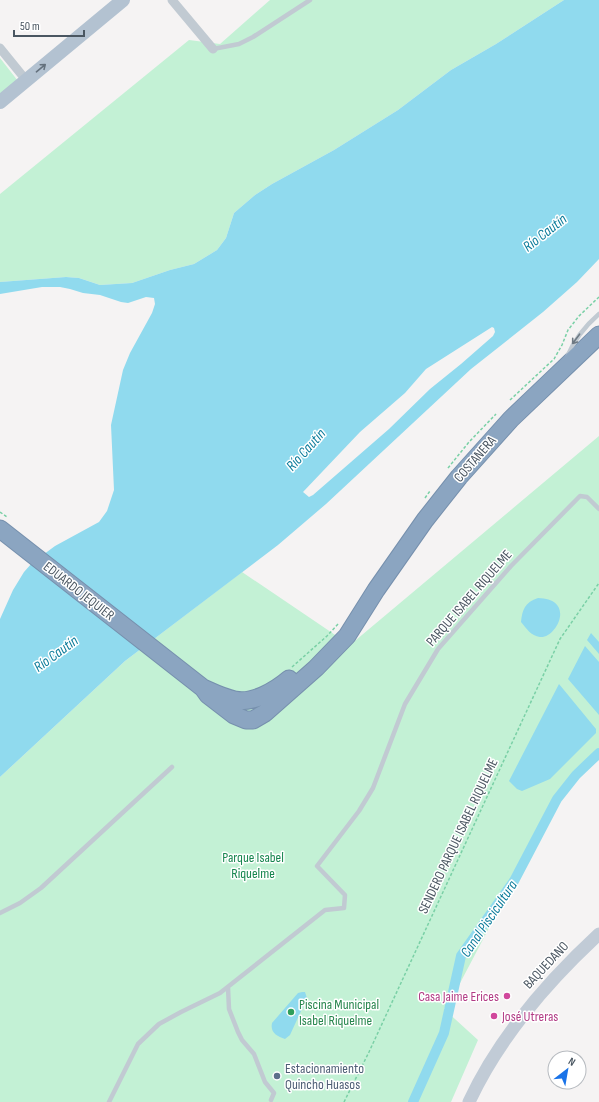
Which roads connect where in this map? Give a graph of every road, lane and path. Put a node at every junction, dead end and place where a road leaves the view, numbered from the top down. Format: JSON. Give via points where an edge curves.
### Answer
{"nodes":[{"id":1,"x":123,"y":0,"type":"edge"},
{"id":2,"x":172,"y":0,"type":"edge"},
{"id":3,"x":310,"y":0,"type":"edge"},
{"id":4,"x":0,"y":48,"type":"edge"},
{"id":5,"x":213,"y":50,"type":"joint"},
{"id":6,"x":26,"y":80,"type":"junction"},
{"id":7,"x":0,"y":101,"type":"edge"},
{"id":8,"x":599,"y":314,"type":"edge"},
{"id":9,"x":599,"y":335,"type":"edge"},
{"id":10,"x":562,"y":370,"type":"junction"},
{"id":11,"x":599,"y":508,"type":"edge"},
{"id":12,"x":0,"y":528,"type":"edge"},
{"id":13,"x":599,"y":583,"type":"edge"},
{"id":14,"x":158,"y":653,"type":"joint"},
{"id":15,"x":172,"y":766,"type":"dead end"},
{"id":16,"x":0,"y":913,"type":"edge"},
{"id":17,"x":599,"y":934,"type":"edge"},
{"id":18,"x":228,"y":987,"type":"junction"},
{"id":19,"x":271,"y":1100,"type":"dead end"},
{"id":20,"x":109,"y":1102,"type":"edge"},
{"id":21,"x":344,"y":1102,"type":"edge"},
{"id":22,"x":469,"y":1102,"type":"edge"}],
"edges":[{"from":6,"to":1,"type":"main road","one_way":true},
{"from":2,"to":5,"type":"street"},
{"from":3,"to":5,"type":"lane","via":[[253,37],[238,44]]},
{"from":4,"to":6,"type":"street"},
{"from":6,"to":7,"type":"main road"},
{"from":8,"to":10,"type":"lane","one_way":true,"via":[[571,345]]},
{"from":9,"to":10,"type":"highway","name":"COSTANERA"},
{"from":10,"to":14,"type":"highway","name":"COSTANERA","via":[[493,438],[459,477],[425,520],[347,636],[316,668],[265,713],[253,720],[234,715]]},
{"from":11,"to":18,"type":"lane","name":"PARQUE ISABEL RIQUELME","via":[[587,497],[580,496],[511,566],[438,649],[405,704],[373,788],[359,811],[317,866],[345,895],[344,908],[325,910]]},
{"from":12,"to":14,"type":"highway","name":"EDUARDO JEQUIER"},
{"from":13,"to":21,"type":"path","name":"SENDERO PARQUE ISABEL RIQUELME","via":[[560,639]]},
{"from":15,"to":16,"type":"lane","via":[[41,888]]},
{"from":17,"to":22,"type":"street","name":"BAQUEDANO","via":[[569,962],[527,1011],[494,1056]]},
{"from":18,"to":19,"type":"lane","via":[[229,1009],[242,1040],[254,1054],[265,1082],[274,1093]]},
{"from":18,"to":20,"type":"lane","name":"PARQUE ISABEL RIQUELME","via":[[159,1024],[138,1044]]}]}
